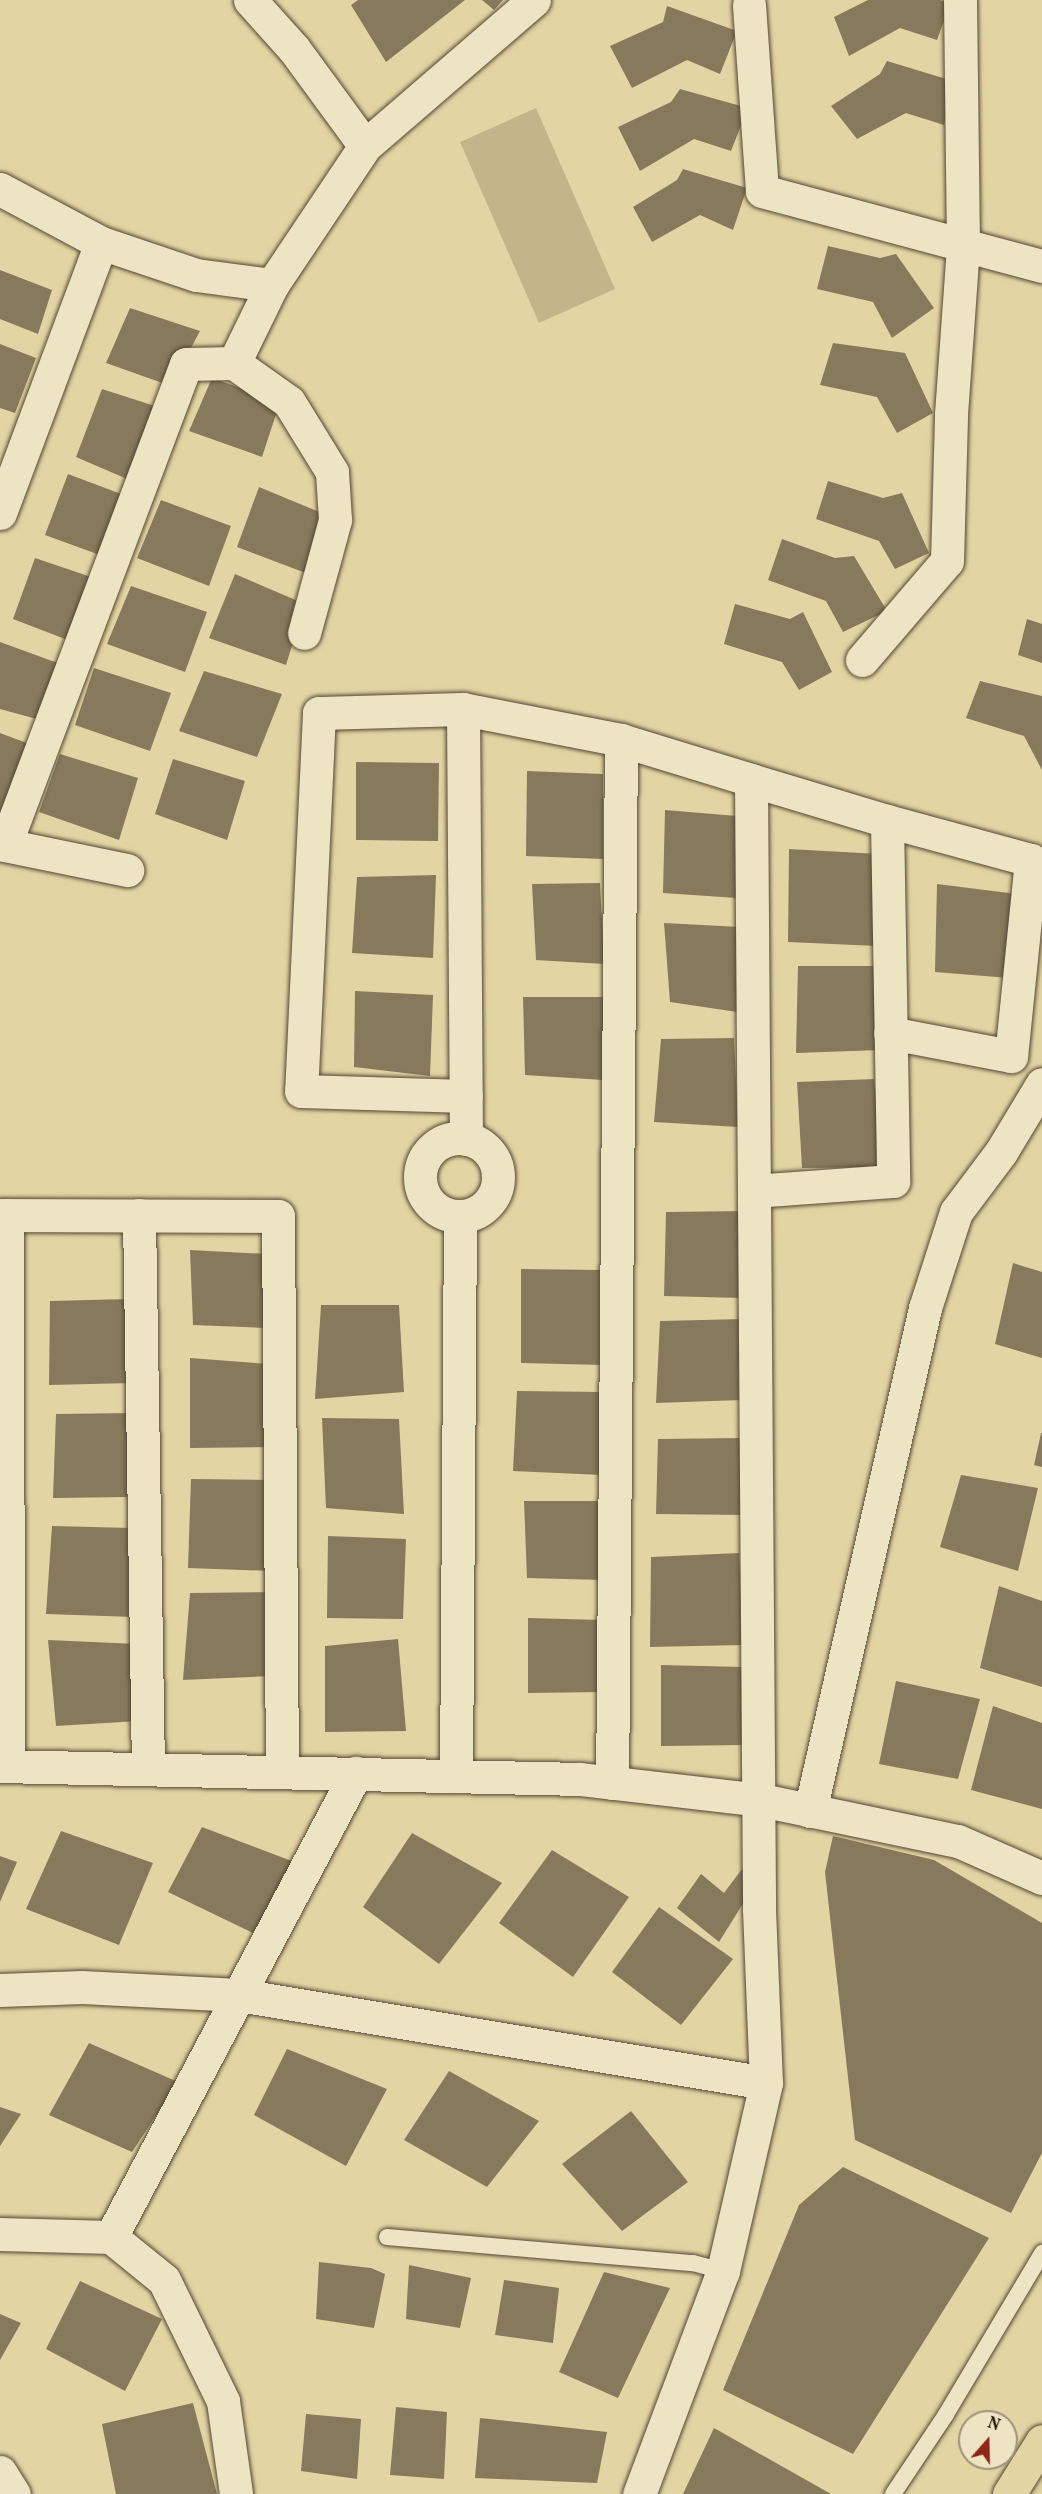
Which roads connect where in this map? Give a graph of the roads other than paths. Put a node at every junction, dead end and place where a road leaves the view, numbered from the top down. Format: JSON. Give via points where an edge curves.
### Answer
{"nodes":[{"id":1,"x":250,"y":0,"type":"edge"},
{"id":2,"x":534,"y":0,"type":"edge"},
{"id":3,"x":960,"y":0,"type":"edge"},
{"id":4,"x":750,"y":5,"type":"dead end"},
{"id":5,"x":365,"y":147,"type":"junction"},
{"id":6,"x":2,"y":197,"type":"edge"},
{"id":7,"x":100,"y":243,"type":"junction"},
{"id":8,"x":963,"y":245,"type":"junction"},
{"id":9,"x":1042,"y":266,"type":"edge"},
{"id":10,"x":272,"y":285,"type":"junction"},
{"id":11,"x":234,"y":363,"type":"junction"},
{"id":12,"x":0,"y":513,"type":"edge"},
{"id":13,"x":304,"y":633,"type":"dead end"},
{"id":14,"x":862,"y":660,"type":"dead end"},
{"id":15,"x":463,"y":709,"type":"junction"},
{"id":16,"x":621,"y":740,"type":"junction"},
{"id":17,"x":751,"y":780,"type":"junction"},
{"id":18,"x":887,"y":821,"type":"junction"},
{"id":19,"x":2,"y":845,"type":"edge"},
{"id":20,"x":1037,"y":862,"type":"edge"},
{"id":21,"x":127,"y":870,"type":"dead end"},
{"id":22,"x":890,"y":1033,"type":"junction"},
{"id":23,"x":1011,"y":1056,"type":"junction"},
{"id":24,"x":1042,"y":1065,"type":"edge"},
{"id":25,"x":1042,"y":1084,"type":"edge"},
{"id":26,"x":466,"y":1096,"type":"junction"},
{"id":27,"x":466,"y":1139,"type":"junction"},
{"id":28,"x":755,"y":1191,"type":"junction"},
{"id":29,"x":4,"y":1215,"type":"edge"},
{"id":30,"x":139,"y":1215,"type":"junction"},
{"id":31,"x":460,"y":1217,"type":"junction"},
{"id":32,"x":4,"y":1766,"type":"edge"},
{"id":33,"x":148,"y":1769,"type":"junction"},
{"id":34,"x":282,"y":1772,"type":"junction"},
{"id":35,"x":356,"y":1773,"type":"junction"},
{"id":36,"x":456,"y":1776,"type":"junction"},
{"id":37,"x":612,"y":1783,"type":"junction"},
{"id":38,"x":761,"y":1800,"type":"junction"},
{"id":39,"x":810,"y":1811,"type":"junction"},
{"id":40,"x":1042,"y":1878,"type":"edge"},
{"id":41,"x":0,"y":1990,"type":"edge"},
{"id":42,"x":239,"y":1995,"type":"junction"},
{"id":43,"x":766,"y":2083,"type":"junction"},
{"id":44,"x":0,"y":2234,"type":"edge"},
{"id":45,"x":111,"y":2237,"type":"junction"},
{"id":46,"x":387,"y":2237,"type":"dead end"},
{"id":47,"x":1042,"y":2253,"type":"edge"},
{"id":48,"x":723,"y":2271,"type":"junction"},
{"id":49,"x":1042,"y":2441,"type":"edge"},
{"id":50,"x":0,"y":2472,"type":"edge"},
{"id":51,"x":14,"y":2494,"type":"edge"},
{"id":52,"x":236,"y":2494,"type":"edge"},
{"id":53,"x":639,"y":2494,"type":"edge"},
{"id":54,"x":893,"y":2494,"type":"edge"},
{"id":55,"x":1009,"y":2494,"type":"edge"}],
"edges":[{"from":1,"to":5,"type":"street","via":[[294,49]]},
{"from":2,"to":5,"type":"street"},
{"from":3,"to":8,"type":"street"},
{"from":4,"to":8,"type":"street","via":[[762,191]]},
{"from":5,"to":10,"type":"street"},
{"from":6,"to":7,"type":"street"},
{"from":7,"to":10,"type":"street","via":[[196,275]]},
{"from":7,"to":12,"type":"street"},
{"from":8,"to":9,"type":"street"},
{"from":8,"to":14,"type":"street","via":[[951,414],[947,561]]},
{"from":10,"to":11,"type":"street"},
{"from":11,"to":13,"type":"street","via":[[289,402],[332,472],[335,520]]},
{"from":11,"to":19,"type":"street","via":[[186,364]]},
{"from":15,"to":16,"type":"street"},
{"from":15,"to":26,"type":"street"},
{"from":15,"to":26,"type":"street","via":[[319,712],[300,1091]]},
{"from":16,"to":17,"type":"street"},
{"from":16,"to":37,"type":"street"},
{"from":17,"to":18,"type":"street"},
{"from":17,"to":28,"type":"street"},
{"from":18,"to":20,"type":"street"},
{"from":18,"to":22,"type":"street"},
{"from":19,"to":21,"type":"street"},
{"from":20,"to":23,"type":"street"},
{"from":22,"to":23,"type":"street"},
{"from":22,"to":28,"type":"street","via":[[893,1181]]},
{"from":23,"to":24,"type":"street"},
{"from":25,"to":39,"type":"street","via":[[1001,1152],[956,1212],[925,1308]]},
{"from":26,"to":27,"type":"street"},
{"from":27,"to":31,"type":"street","via":[[488,1151],[498,1174],[497,1187],[484,1208]]},
{"from":27,"to":31,"type":"street","via":[[441,1142],[423,1161],[420,1174],[426,1199],[447,1215]]},
{"from":28,"to":38,"type":"street"},
{"from":29,"to":30,"type":"street"},
{"from":29,"to":32,"type":"street"},
{"from":30,"to":33,"type":"street"},
{"from":30,"to":34,"type":"street","via":[[278,1216]]},
{"from":31,"to":36,"type":"street"},
{"from":32,"to":33,"type":"street"},
{"from":33,"to":34,"type":"street"},
{"from":34,"to":35,"type":"street"},
{"from":35,"to":36,"type":"street"},
{"from":35,"to":42,"type":"street"},
{"from":36,"to":37,"type":"street"},
{"from":37,"to":38,"type":"street"},
{"from":38,"to":39,"type":"street"},
{"from":38,"to":43,"type":"street","via":[[759,1909]]},
{"from":39,"to":40,"type":"street","via":[[958,1841]]},
{"from":41,"to":42,"type":"street","via":[[82,1987]]},
{"from":42,"to":43,"type":"street"},
{"from":42,"to":45,"type":"street"},
{"from":43,"to":48,"type":"street"},
{"from":44,"to":45,"type":"street"},
{"from":45,"to":52,"type":"street","via":[[164,2280],[223,2401]]},
{"from":46,"to":48,"type":"lane","via":[[693,2263]]},
{"from":47,"to":54,"type":"lane","via":[[945,2416]]},
{"from":48,"to":53,"type":"street"},
{"from":49,"to":55,"type":"highway"},
{"from":50,"to":51,"type":"street"}]}
